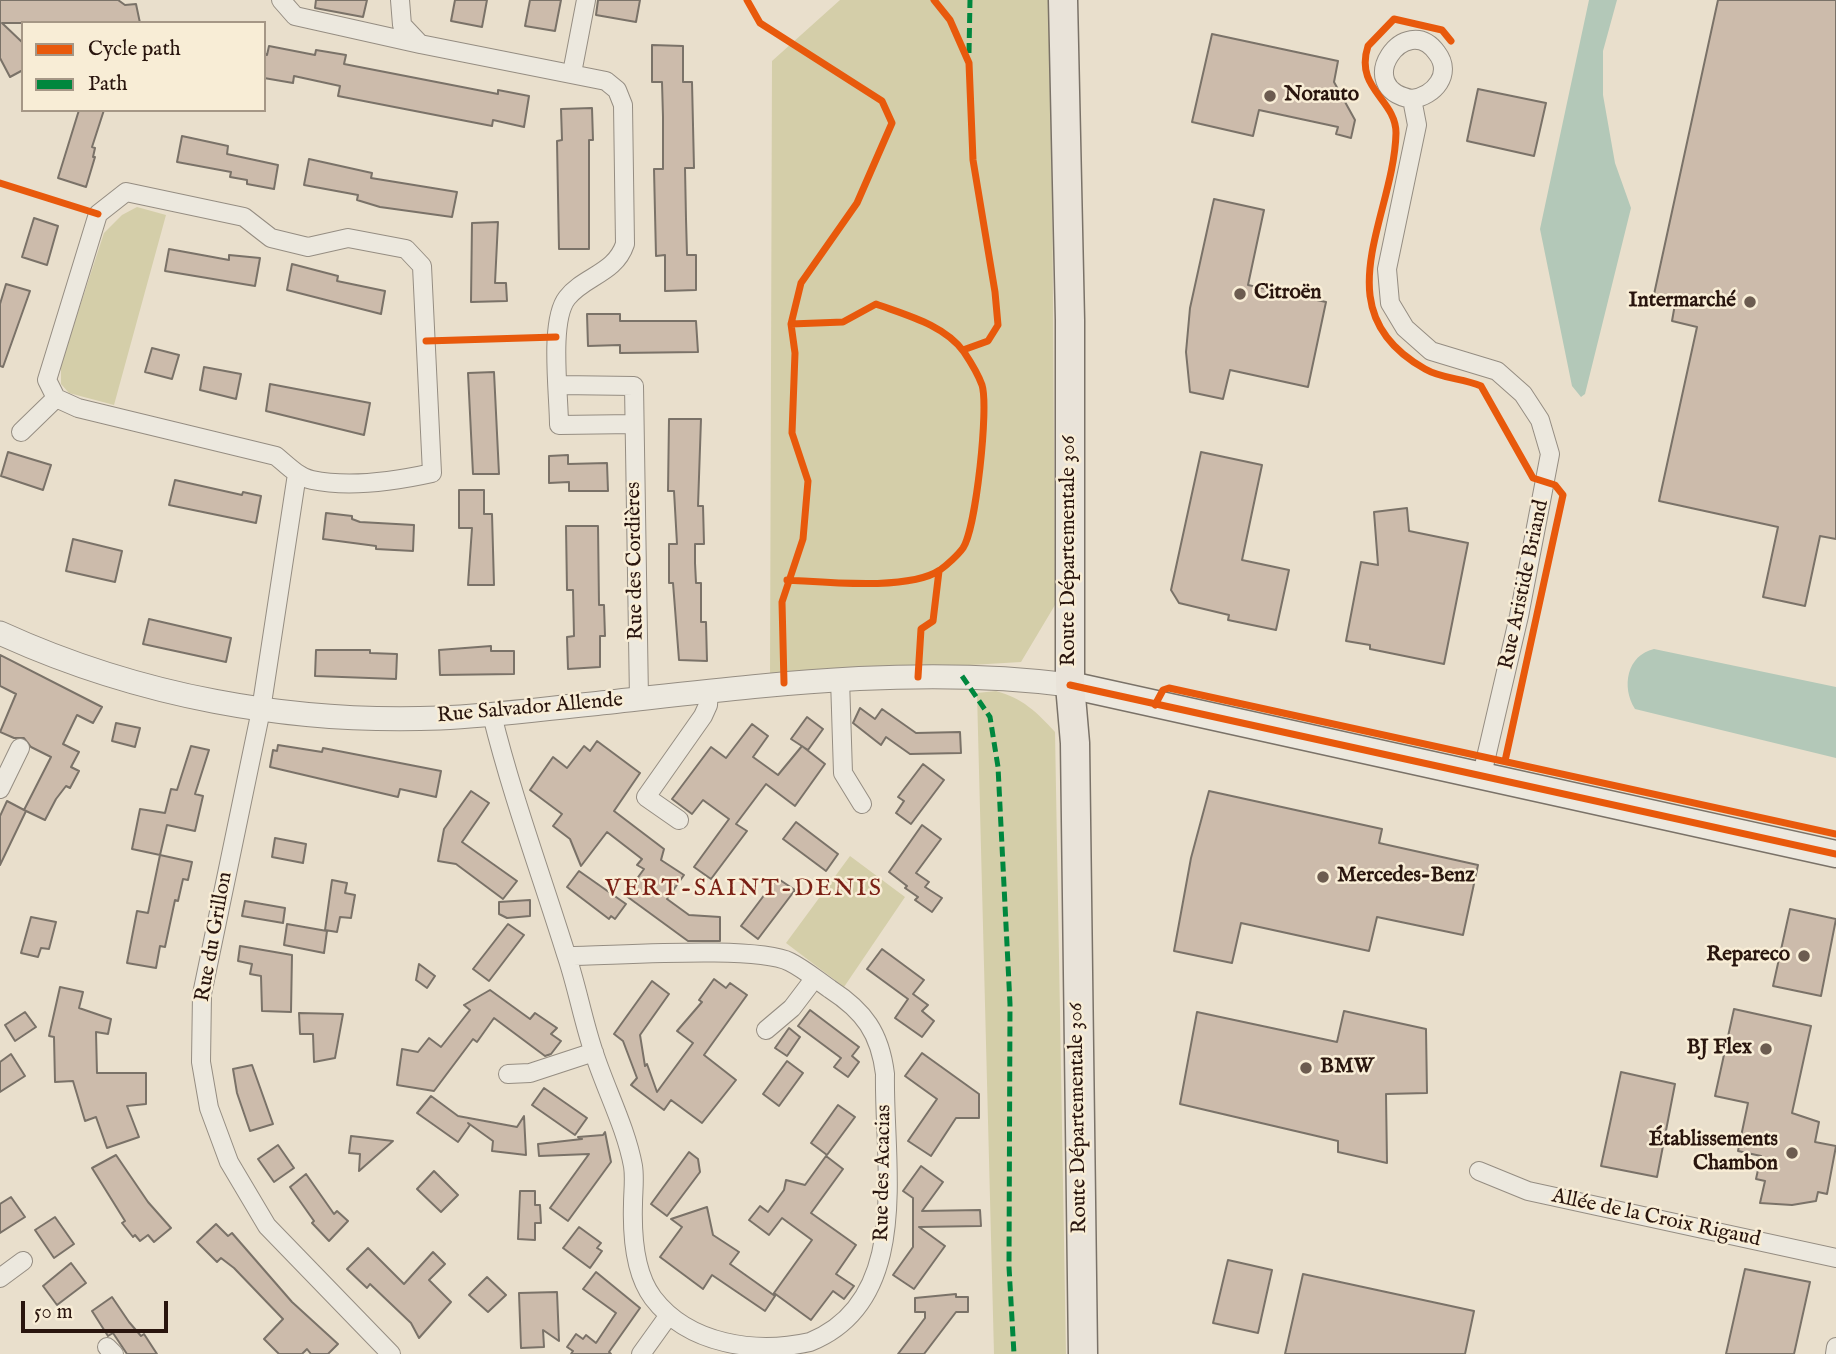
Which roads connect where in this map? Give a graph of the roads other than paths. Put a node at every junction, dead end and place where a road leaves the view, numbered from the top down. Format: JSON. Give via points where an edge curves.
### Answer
{"nodes":[{"id":1,"x":281,"y":0,"type":"edge"},
{"id":2,"x":400,"y":0,"type":"edge"},
{"id":3,"x":586,"y":0,"type":"edge"},
{"id":4,"x":1063,"y":0,"type":"edge"},
{"id":5,"x":420,"y":44,"type":"junction"},
{"id":6,"x":572,"y":73,"type":"junction"},
{"id":7,"x":1412,"y":99,"type":"dead end"},
{"id":8,"x":560,"y":385,"type":"junction"},
{"id":9,"x":55,"y":398,"type":"junction"},
{"id":10,"x":634,"y":424,"type":"junction"},
{"id":11,"x":21,"y":432,"type":"dead end"},
{"id":12,"x":297,"y":474,"type":"junction"},
{"id":13,"x":0,"y":634,"type":"edge"},
{"id":14,"x":840,"y":679,"type":"junction"},
{"id":15,"x":1070,"y":685,"type":"junction"},
{"id":16,"x":709,"y":691,"type":"junction"},
{"id":17,"x":639,"y":699,"type":"junction"},
{"id":18,"x":261,"y":710,"type":"junction"},
{"id":19,"x":492,"y":715,"type":"junction"},
{"id":20,"x":20,"y":748,"type":"dead end"},
{"id":21,"x":1485,"y":777,"type":"junction"},
{"id":22,"x":0,"y":789,"type":"edge"},
{"id":23,"x":862,"y":804,"type":"dead end"},
{"id":24,"x":679,"y":820,"type":"dead end"},
{"id":25,"x":1836,"y":854,"type":"edge"},
{"id":26,"x":567,"y":956,"type":"junction"},
{"id":27,"x":814,"y":979,"type":"junction"},
{"id":28,"x":766,"y":1030,"type":"dead end"},
{"id":29,"x":594,"y":1052,"type":"junction"},
{"id":30,"x":508,"y":1074,"type":"dead end"},
{"id":31,"x":1479,"y":1171,"type":"dead end"},
{"id":32,"x":1836,"y":1258,"type":"edge"},
{"id":33,"x":23,"y":1261,"type":"dead end"},
{"id":34,"x":0,"y":1278,"type":"edge"},
{"id":35,"x":669,"y":1315,"type":"junction"},
{"id":36,"x":1836,"y":1347,"type":"edge"},
{"id":37,"x":391,"y":1354,"type":"edge"},
{"id":38,"x":640,"y":1354,"type":"edge"},
{"id":39,"x":1083,"y":1354,"type":"edge"},
{"id":40,"x":1835,"y":1354,"type":"edge"}],
"edges":[{"from":1,"to":5,"type":"street","via":[[295,16]]},
{"from":2,"to":5,"type":"street","via":[[402,24]]},
{"from":3,"to":6,"type":"street"},
{"from":4,"to":15,"type":"main road","name":"Route Départementale 306","via":[[1070,320]]},
{"from":5,"to":6,"type":"street"},
{"from":6,"to":8,"type":"street","via":[[606,81],[617,90],[623,105],[625,244],[621,257],[568,296],[559,312]]},
{"from":7,"to":21,"type":"street","name":"Rue Aristide Briand","via":[[1417,125],[1387,269],[1390,303],[1405,328],[1431,351],[1497,372],[1523,394],[1540,420],[1550,454]]},
{"from":8,"to":10,"type":"street","name":"Rue des Cordières","via":[[634,386]]},
{"from":8,"to":10,"type":"street","via":[[559,425]]},
{"from":9,"to":11,"type":"street"},
{"from":9,"to":12,"type":"street","via":[[78,408],[276,456]]},
{"from":9,"to":12,"type":"street","via":[[47,380],[98,214],[126,192],[244,217],[271,238],[308,247],[348,238],[406,249],[422,267],[432,473],[392,482],[312,480]]},
{"from":10,"to":17,"type":"street","name":"Rue des Cordières"},
{"from":12,"to":18,"type":"street","name":"Rue du Grillon"},
{"from":13,"to":18,"type":"street","name":"Rue Salvador Allende","via":[[115,677]]},
{"from":14,"to":15,"type":"street","name":"Rue Salvador Allende","via":[[1006,676]]},
{"from":14,"to":16,"type":"street","name":"Rue Salvador Allende"},
{"from":14,"to":23,"type":"street","via":[[843,773]]},
{"from":15,"to":21,"type":"main road"},
{"from":15,"to":39,"type":"main road","name":"Route Départementale 306","via":[[1075,743]]},
{"from":16,"to":17,"type":"street","name":"Rue Salvador Allende"},
{"from":16,"to":24,"type":"street","via":[[703,716],[646,797]]},
{"from":17,"to":19,"type":"street","name":"Rue Salvador Allende"},
{"from":18,"to":19,"type":"street","name":"Rue Salvador Allende","via":[[397,719]]},
{"from":18,"to":37,"type":"street","name":"Rue du Grillon","via":[[202,994],[201,1062],[209,1108],[229,1162],[267,1226]]},
{"from":19,"to":26,"type":"street","name":"Rue des Acacias"},
{"from":20,"to":22,"type":"street"},
{"from":21,"to":25,"type":"main road"},
{"from":26,"to":27,"type":"street","name":"Rue des Acacias","via":[[753,954],[789,961]]},
{"from":26,"to":29,"type":"street","name":"Rue des Acacias"},
{"from":27,"to":28,"type":"street","via":[[792,1008]]},
{"from":27,"to":35,"type":"street","name":"Rue des Acacias","via":[[852,1003],[866,1018],[883,1052],[887,1227],[883,1254],[859,1305],[841,1323],[821,1337],[774,1351],[738,1350],[706,1340]]},
{"from":29,"to":30,"type":"street","via":[[530,1073]]},
{"from":29,"to":35,"type":"street","name":"Rue des Acacias","via":[[634,1168],[632,1223],[638,1264],[652,1297]]},
{"from":31,"to":32,"type":"street","name":"Allée de la Croix Rigaud","via":[[1528,1191]]},
{"from":33,"to":34,"type":"street"},
{"from":35,"to":38,"type":"street"},
{"from":36,"to":40,"type":"street"}]}
